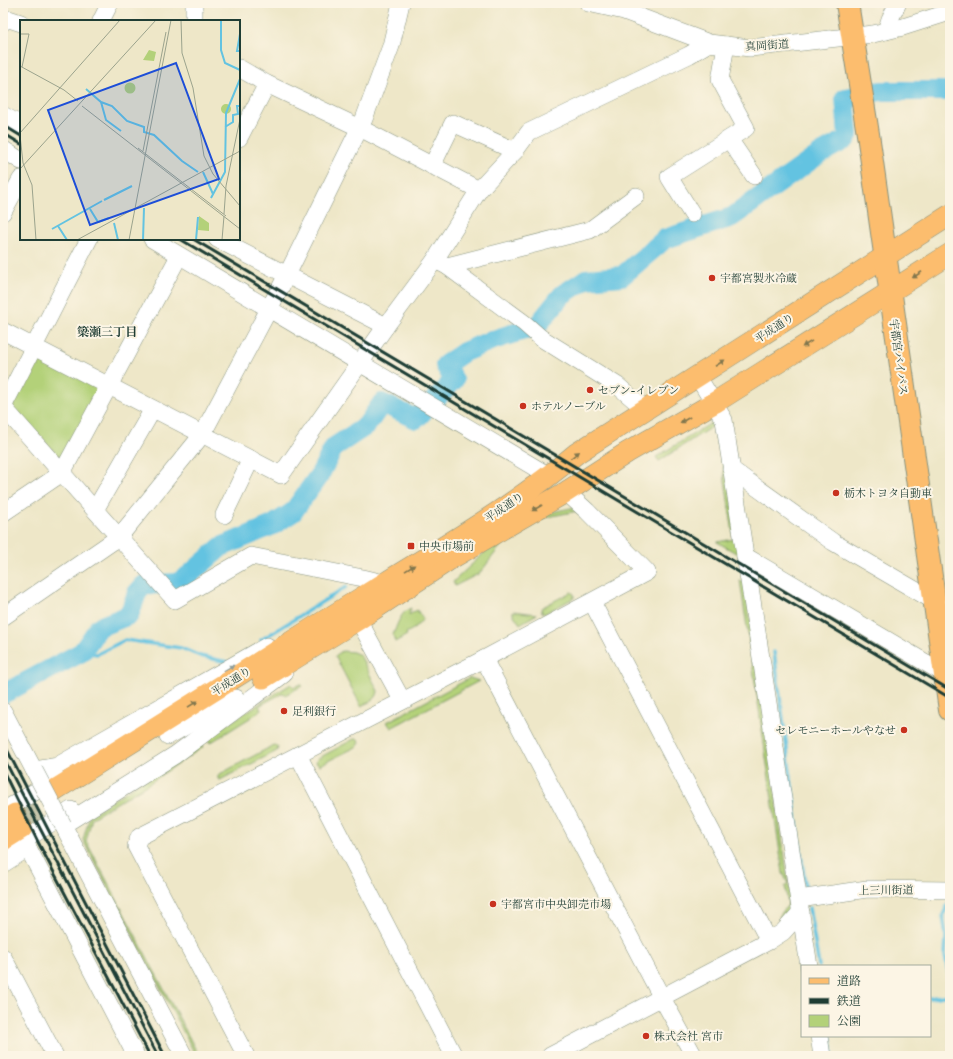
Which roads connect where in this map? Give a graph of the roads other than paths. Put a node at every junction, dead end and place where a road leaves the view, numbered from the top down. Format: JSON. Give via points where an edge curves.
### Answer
{"nodes":[{"id":1,"x":110,"y":3,"type":"edge"},
{"id":2,"x":194,"y":3,"type":"edge"},
{"id":3,"x":401,"y":3,"type":"edge"},
{"id":4,"x":588,"y":3,"type":"edge"},
{"id":5,"x":847,"y":3,"type":"edge"},
{"id":6,"x":898,"y":3,"type":"edge"},
{"id":7,"x":625,"y":7,"type":"edge"},
{"id":8,"x":950,"y":12,"type":"edge"},
{"id":9,"x":102,"y":20,"type":"edge"},
{"id":10,"x":194,"y":20,"type":"edge"},
{"id":11,"x":3,"y":22,"type":"edge"},
{"id":12,"x":20,"y":23,"type":"edge"},
{"id":13,"x":886,"y":31,"type":"junction"},
{"id":14,"x":852,"y":38,"type":"junction"},
{"id":15,"x":709,"y":43,"type":"junction"},
{"id":16,"x":726,"y":46,"type":"junction"},
{"id":17,"x":240,"y":69,"type":"edge"},
{"id":18,"x":267,"y":84,"type":"junction"},
{"id":19,"x":3,"y":115,"type":"edge"},
{"id":20,"x":20,"y":125,"type":"edge"},
{"id":21,"x":360,"y":128,"type":"junction"},
{"id":22,"x":240,"y":136,"type":"edge"},
{"id":23,"x":729,"y":139,"type":"junction"},
{"id":24,"x":3,"y":149,"type":"edge"},
{"id":25,"x":515,"y":151,"type":"junction"},
{"id":26,"x":20,"y":160,"type":"edge"},
{"id":27,"x":432,"y":166,"type":"junction"},
{"id":28,"x":754,"y":176,"type":"dead end"},
{"id":29,"x":20,"y":181,"type":"edge"},
{"id":30,"x":479,"y":190,"type":"junction"},
{"id":31,"x":636,"y":196,"type":"dead end"},
{"id":32,"x":3,"y":212,"type":"edge"},
{"id":33,"x":692,"y":214,"type":"dead end"},
{"id":34,"x":950,"y":215,"type":"edge"},
{"id":35,"x":88,"y":240,"type":"edge"},
{"id":36,"x":154,"y":240,"type":"edge"},
{"id":37,"x":218,"y":240,"type":"edge"},
{"id":38,"x":950,"y":254,"type":"edge"},
{"id":39,"x":180,"y":256,"type":"junction"},
{"id":40,"x":885,"y":256,"type":"junction"},
{"id":41,"x":441,"y":263,"type":"junction"},
{"id":42,"x":287,"y":275,"type":"junction"},
{"id":43,"x":890,"y":292,"type":"junction"},
{"id":44,"x":269,"y":309,"type":"junction"},
{"id":45,"x":386,"y":326,"type":"junction"},
{"id":46,"x":3,"y":331,"type":"edge"},
{"id":47,"x":34,"y":347,"type":"junction"},
{"id":48,"x":360,"y":363,"type":"junction"},
{"id":49,"x":698,"y":377,"type":"junction"},
{"id":50,"x":109,"y":386,"type":"junction"},
{"id":51,"x":714,"y":403,"type":"junction"},
{"id":52,"x":3,"y":407,"type":"edge"},
{"id":53,"x":153,"y":409,"type":"junction"},
{"id":54,"x":646,"y":410,"type":"junction"},
{"id":55,"x":202,"y":435,"type":"junction"},
{"id":56,"x":251,"y":459,"type":"junction"},
{"id":57,"x":731,"y":469,"type":"junction"},
{"id":58,"x":62,"y":473,"type":"junction"},
{"id":59,"x":549,"y":476,"type":"junction"},
{"id":60,"x":566,"y":492,"type":"junction"},
{"id":61,"x":95,"y":510,"type":"junction"},
{"id":62,"x":3,"y":513,"type":"edge"},
{"id":63,"x":224,"y":515,"type":"dead end"},
{"id":64,"x":119,"y":537,"type":"junction"},
{"id":65,"x":745,"y":556,"type":"junction"},
{"id":66,"x":384,"y":583,"type":"junction"},
{"id":67,"x":592,"y":602,"type":"junction"},
{"id":68,"x":942,"y":604,"type":"edge"},
{"id":69,"x":355,"y":612,"type":"junction"},
{"id":70,"x":3,"y":617,"type":"edge"},
{"id":71,"x":484,"y":659,"type":"junction"},
{"id":72,"x":947,"y":676,"type":"edge"},
{"id":73,"x":402,"y":700,"type":"junction"},
{"id":74,"x":950,"y":710,"type":"edge"},
{"id":75,"x":3,"y":711,"type":"edge"},
{"id":76,"x":152,"y":712,"type":"junction"},
{"id":77,"x":172,"y":745,"type":"junction"},
{"id":78,"x":298,"y":756,"type":"junction"},
{"id":79,"x":34,"y":770,"type":"junction"},
{"id":80,"x":11,"y":819,"type":"edge"},
{"id":81,"x":63,"y":825,"type":"junction"},
{"id":82,"x":3,"y":840,"type":"edge"},
{"id":83,"x":3,"y":855,"type":"edge"},
{"id":84,"x":3,"y":864,"type":"edge"},
{"id":85,"x":950,"y":890,"type":"edge"},
{"id":86,"x":800,"y":906,"type":"junction"},
{"id":87,"x":769,"y":941,"type":"junction"},
{"id":88,"x":3,"y":957,"type":"edge"},
{"id":89,"x":809,"y":965,"type":"edge"},
{"id":90,"x":662,"y":998,"type":"junction"},
{"id":91,"x":819,"y":1037,"type":"edge"},
{"id":92,"x":131,"y":1054,"type":"edge"},
{"id":93,"x":55,"y":1056,"type":"edge"},
{"id":94,"x":184,"y":1056,"type":"edge"},
{"id":95,"x":246,"y":1056,"type":"edge"},
{"id":96,"x":454,"y":1056,"type":"edge"},
{"id":97,"x":550,"y":1056,"type":"edge"},
{"id":98,"x":694,"y":1056,"type":"edge"},
{"id":99,"x":822,"y":1056,"type":"edge"}],
"edges":[{"from":1,"to":9,"type":"street"},
{"from":2,"to":10,"type":"street"},
{"from":3,"to":21,"type":"street","via":[[391,46]]},
{"from":4,"to":7,"type":"street","name":"真岡街道"},
{"from":5,"to":14,"type":"highway","name":"宇都宮バイパス"},
{"from":6,"to":13,"type":"street"},
{"from":7,"to":15,"type":"street","name":"真岡街道"},
{"from":8,"to":13,"type":"street","name":"真岡街道"},
{"from":11,"to":12,"type":"street","via":[[9,19]]},
{"from":13,"to":14,"type":"street","name":"真岡街道"},
{"from":14,"to":16,"type":"street","name":"真岡街道","via":[[750,48]]},
{"from":14,"to":40,"type":"highway","name":"宇都宮バイパス"},
{"from":15,"to":16,"type":"street","name":"真岡街道"},
{"from":15,"to":25,"type":"street","via":[[529,132]]},
{"from":16,"to":23,"type":"street","via":[[720,80],[746,128]]},
{"from":17,"to":18,"type":"street"},
{"from":18,"to":21,"type":"street"},
{"from":18,"to":22,"type":"street"},
{"from":19,"to":20,"type":"street"},
{"from":21,"to":27,"type":"street"},
{"from":21,"to":42,"type":"street"},
{"from":23,"to":28,"type":"street"},
{"from":23,"to":33,"type":"street","via":[[669,177]]},
{"from":24,"to":26,"type":"street"},
{"from":25,"to":27,"type":"street","via":[[453,123]]},
{"from":25,"to":30,"type":"street"},
{"from":27,"to":30,"type":"street"},
{"from":29,"to":32,"type":"street"},
{"from":30,"to":41,"type":"street"},
{"from":31,"to":41,"type":"street","via":[[590,230]]},
{"from":34,"to":40,"type":"main road","name":"平成通り"},
{"from":35,"to":47,"type":"street"},
{"from":36,"to":39,"type":"street"},
{"from":37,"to":42,"type":"street"},
{"from":38,"to":43,"type":"main road","name":"平成通り","one_way":true},
{"from":39,"to":44,"type":"street"},
{"from":39,"to":50,"type":"street"},
{"from":40,"to":43,"type":"highway","name":"宇都宮バイパス"},
{"from":49,"to":40,"type":"main road","name":"平成通り","one_way":true},
{"from":41,"to":45,"type":"street"},
{"from":41,"to":54,"type":"street","via":[[524,322],[541,338],[618,386]]},
{"from":42,"to":44,"type":"street"},
{"from":42,"to":45,"type":"street"},
{"from":43,"to":51,"type":"main road","name":"平成通り","one_way":true},
{"from":43,"to":68,"type":"highway","name":"宇都宮バイパス"},
{"from":44,"to":48,"type":"street"},
{"from":44,"to":55,"type":"street"},
{"from":45,"to":48,"type":"street"},
{"from":46,"to":47,"type":"street"},
{"from":47,"to":50,"type":"street"},
{"from":47,"to":52,"type":"street"},
{"from":48,"to":56,"type":"street","via":[[282,475]]},
{"from":48,"to":59,"type":"street"},
{"from":49,"to":51,"type":"street"},
{"from":49,"to":54,"type":"main road","name":"平成通り"},
{"from":50,"to":53,"type":"street"},
{"from":50,"to":58,"type":"street"},
{"from":51,"to":57,"type":"street","via":[[724,420]]},
{"from":51,"to":60,"type":"main road","name":"平成通り","one_way":true,"via":[[628,452]]},
{"from":52,"to":58,"type":"street"},
{"from":53,"to":55,"type":"street"},
{"from":53,"to":61,"type":"street"},
{"from":59,"to":54,"type":"main road","name":"平成通り","one_way":true,"via":[[577,453]]},
{"from":55,"to":56,"type":"street"},
{"from":55,"to":64,"type":"street"},
{"from":56,"to":63,"type":"street"},
{"from":57,"to":65,"type":"street"},
{"from":57,"to":68,"type":"street","via":[[833,542]]},
{"from":58,"to":61,"type":"street"},
{"from":58,"to":62,"type":"street"},
{"from":66,"to":59,"type":"main road","name":"平成通り","one_way":true,"via":[[515,501]]},
{"from":60,"to":67,"type":"street","via":[[588,511],[646,572]]},
{"from":60,"to":69,"type":"main road","name":"平成通り","one_way":true},
{"from":61,"to":64,"type":"street"},
{"from":64,"to":66,"type":"street","via":[[175,600],[251,556]]},
{"from":64,"to":70,"type":"street"},
{"from":65,"to":72,"type":"street"},
{"from":65,"to":86,"type":"street"},
{"from":66,"to":69,"type":"main road","name":"平成通り"},
{"from":67,"to":71,"type":"street"},
{"from":67,"to":87,"type":"street"},
{"from":68,"to":72,"type":"highway","name":"宇都宮バイパス"},
{"from":69,"to":73,"type":"street"},
{"from":76,"to":69,"type":"street","one_way":true,"via":[[305,624]]},
{"from":69,"to":77,"type":"main road","name":"平成通り"},
{"from":77,"to":69,"type":"main road","name":"平成通り","one_way":true,"via":[[57,798]]},
{"from":71,"to":73,"type":"street"},
{"from":71,"to":90,"type":"street"},
{"from":72,"to":74,"type":"highway","name":"宇都宮バイパス"},
{"from":73,"to":78,"type":"street"},
{"from":75,"to":79,"type":"street"},
{"from":76,"to":79,"type":"street","via":[[57,766]]},
{"from":76,"to":80,"type":"street","via":[[144,724]]},
{"from":77,"to":77,"type":"street","via":[[298,664]]},
{"from":77,"to":81,"type":"street"},
{"from":77,"to":83,"type":"street","via":[[168,752]]},
{"from":78,"to":95,"type":"street","via":[[139,837],[136,846]]},
{"from":78,"to":96,"type":"street"},
{"from":79,"to":81,"type":"street","bridge":true},
{"from":80,"to":82,"type":"main road"},
{"from":81,"to":94,"type":"street"},
{"from":84,"to":92,"type":"street","via":[[28,848]]},
{"from":85,"to":86,"type":"street","name":"上三川街道","via":[[867,889]]},
{"from":86,"to":87,"type":"street","via":[[783,932]]},
{"from":86,"to":89,"type":"street"},
{"from":87,"to":90,"type":"street"},
{"from":88,"to":93,"type":"street"},
{"from":90,"to":97,"type":"street"},
{"from":90,"to":98,"type":"street"},
{"from":91,"to":99,"type":"street"}]}
